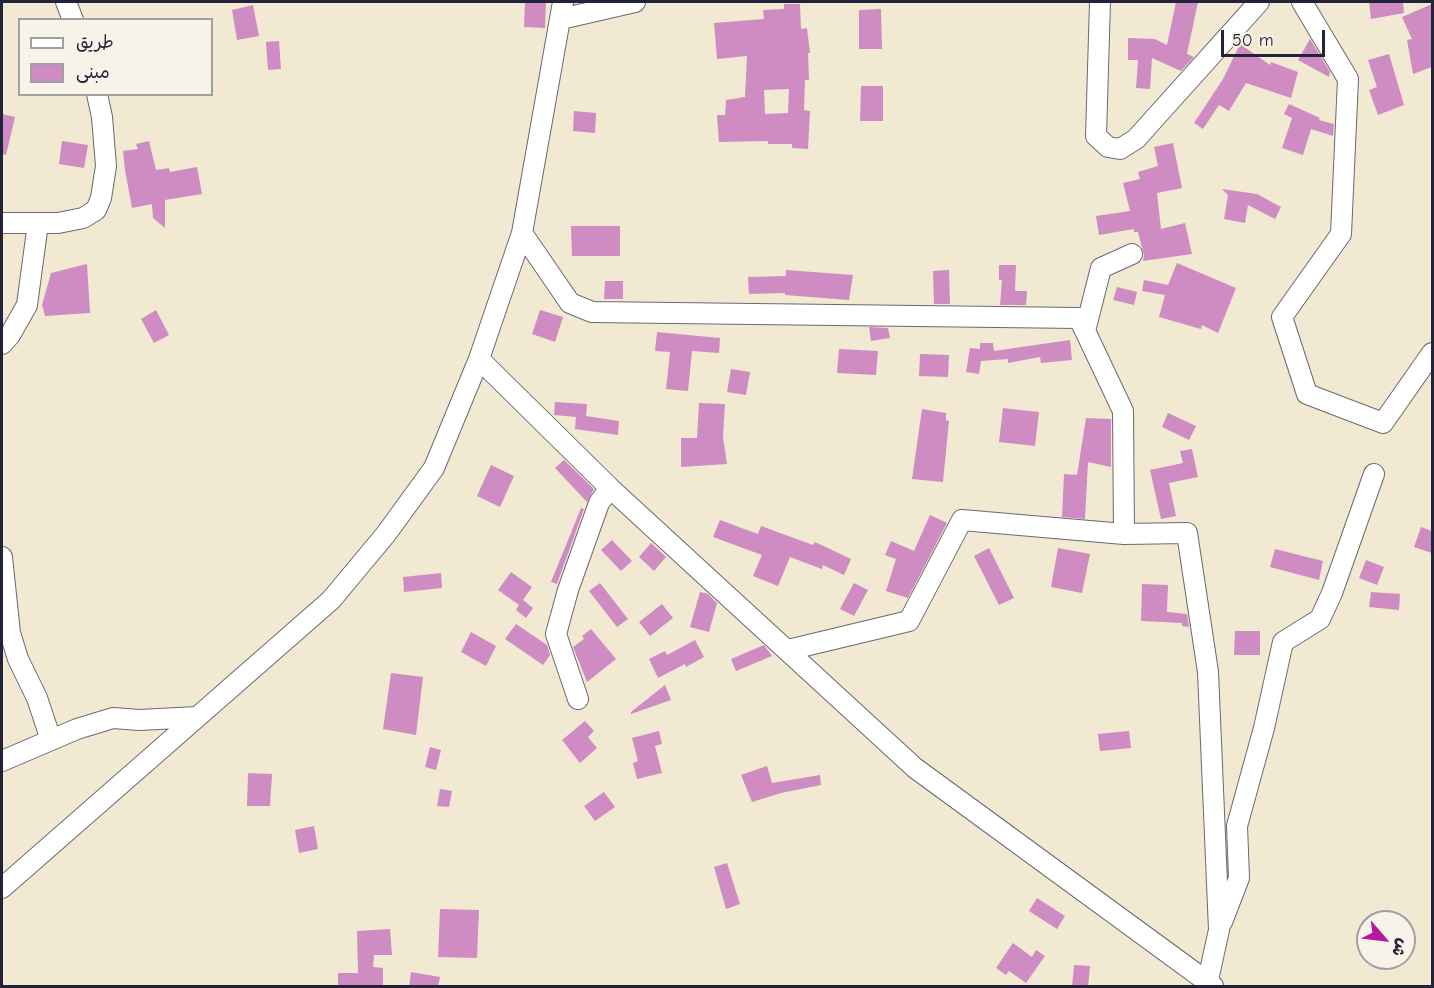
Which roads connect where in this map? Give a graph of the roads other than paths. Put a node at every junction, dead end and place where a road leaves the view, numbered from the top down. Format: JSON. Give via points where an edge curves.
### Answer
{"nodes":[{"id":1,"x":66,"y":2,"type":"edge"},
{"id":2,"x":636,"y":2,"type":"edge"},
{"id":3,"x":1100,"y":2,"type":"edge"},
{"id":4,"x":1258,"y":2,"type":"edge"},
{"id":5,"x":1302,"y":2,"type":"edge"},
{"id":6,"x":562,"y":10,"type":"edge"},
{"id":7,"x":72,"y":18,"type":"edge"},
{"id":8,"x":97,"y":96,"type":"edge"},
{"id":9,"x":2,"y":223,"type":"edge"},
{"id":10,"x":38,"y":223,"type":"junction"},
{"id":11,"x":522,"y":233,"type":"junction"},
{"id":12,"x":1132,"y":254,"type":"dead end"},
{"id":13,"x":1085,"y":331,"type":"junction"},
{"id":14,"x":2,"y":344,"type":"edge"},
{"id":15,"x":1432,"y":353,"type":"edge"},
{"id":16,"x":479,"y":359,"type":"junction"},
{"id":17,"x":1374,"y":474,"type":"dead end"},
{"id":18,"x":610,"y":488,"type":"junction"},
{"id":19,"x":1124,"y":534,"type":"junction"},
{"id":20,"x":2,"y":557,"type":"edge"},
{"id":21,"x":788,"y":650,"type":"junction"},
{"id":22,"x":578,"y":699,"type":"dead end"},
{"id":23,"x":197,"y":717,"type":"junction"},
{"id":24,"x":51,"y":740,"type":"junction"},
{"id":25,"x":2,"y":761,"type":"edge"},
{"id":26,"x":2,"y":888,"type":"edge"},
{"id":27,"x":1219,"y":930,"type":"junction"},
{"id":28,"x":1211,"y":983,"type":"edge"}],
"edges":[{"from":1,"to":7,"type":"street"},
{"from":2,"to":6,"type":"street"},
{"from":3,"to":4,"type":"street","via":[[1096,136],[1107,147],[1120,149],[1136,139]]},
{"from":5,"to":15,"type":"street","via":[[1348,79],[1341,234],[1282,317],[1307,394],[1383,423]]},
{"from":6,"to":11,"type":"street"},
{"from":8,"to":10,"type":"street","via":[[106,166],[96,210],[83,218]]},
{"from":9,"to":10,"type":"street"},
{"from":10,"to":14,"type":"street","via":[[27,305]]},
{"from":11,"to":13,"type":"street","via":[[570,303],[592,312],[1079,318]]},
{"from":11,"to":16,"type":"street"},
{"from":12,"to":13,"type":"street","via":[[1101,268]]},
{"from":13,"to":19,"type":"street","via":[[1123,411]]},
{"from":16,"to":18,"type":"street"},
{"from":16,"to":23,"type":"street","via":[[434,468],[386,534],[331,600]]},
{"from":17,"to":27,"type":"street","via":[[1320,619],[1283,642],[1237,826],[1239,878]]},
{"from":18,"to":21,"type":"street"},
{"from":18,"to":22,"type":"street","via":[[599,503],[556,634]]},
{"from":19,"to":21,"type":"street","via":[[962,520],[909,621]]},
{"from":19,"to":27,"type":"street","via":[[1186,533],[1208,672]]},
{"from":20,"to":24,"type":"street","via":[[10,633]]},
{"from":21,"to":28,"type":"street","via":[[915,768]]},
{"from":23,"to":24,"type":"street","via":[[113,718]]},
{"from":23,"to":26,"type":"street"},
{"from":24,"to":25,"type":"street"},
{"from":27,"to":28,"type":"street"}]}
